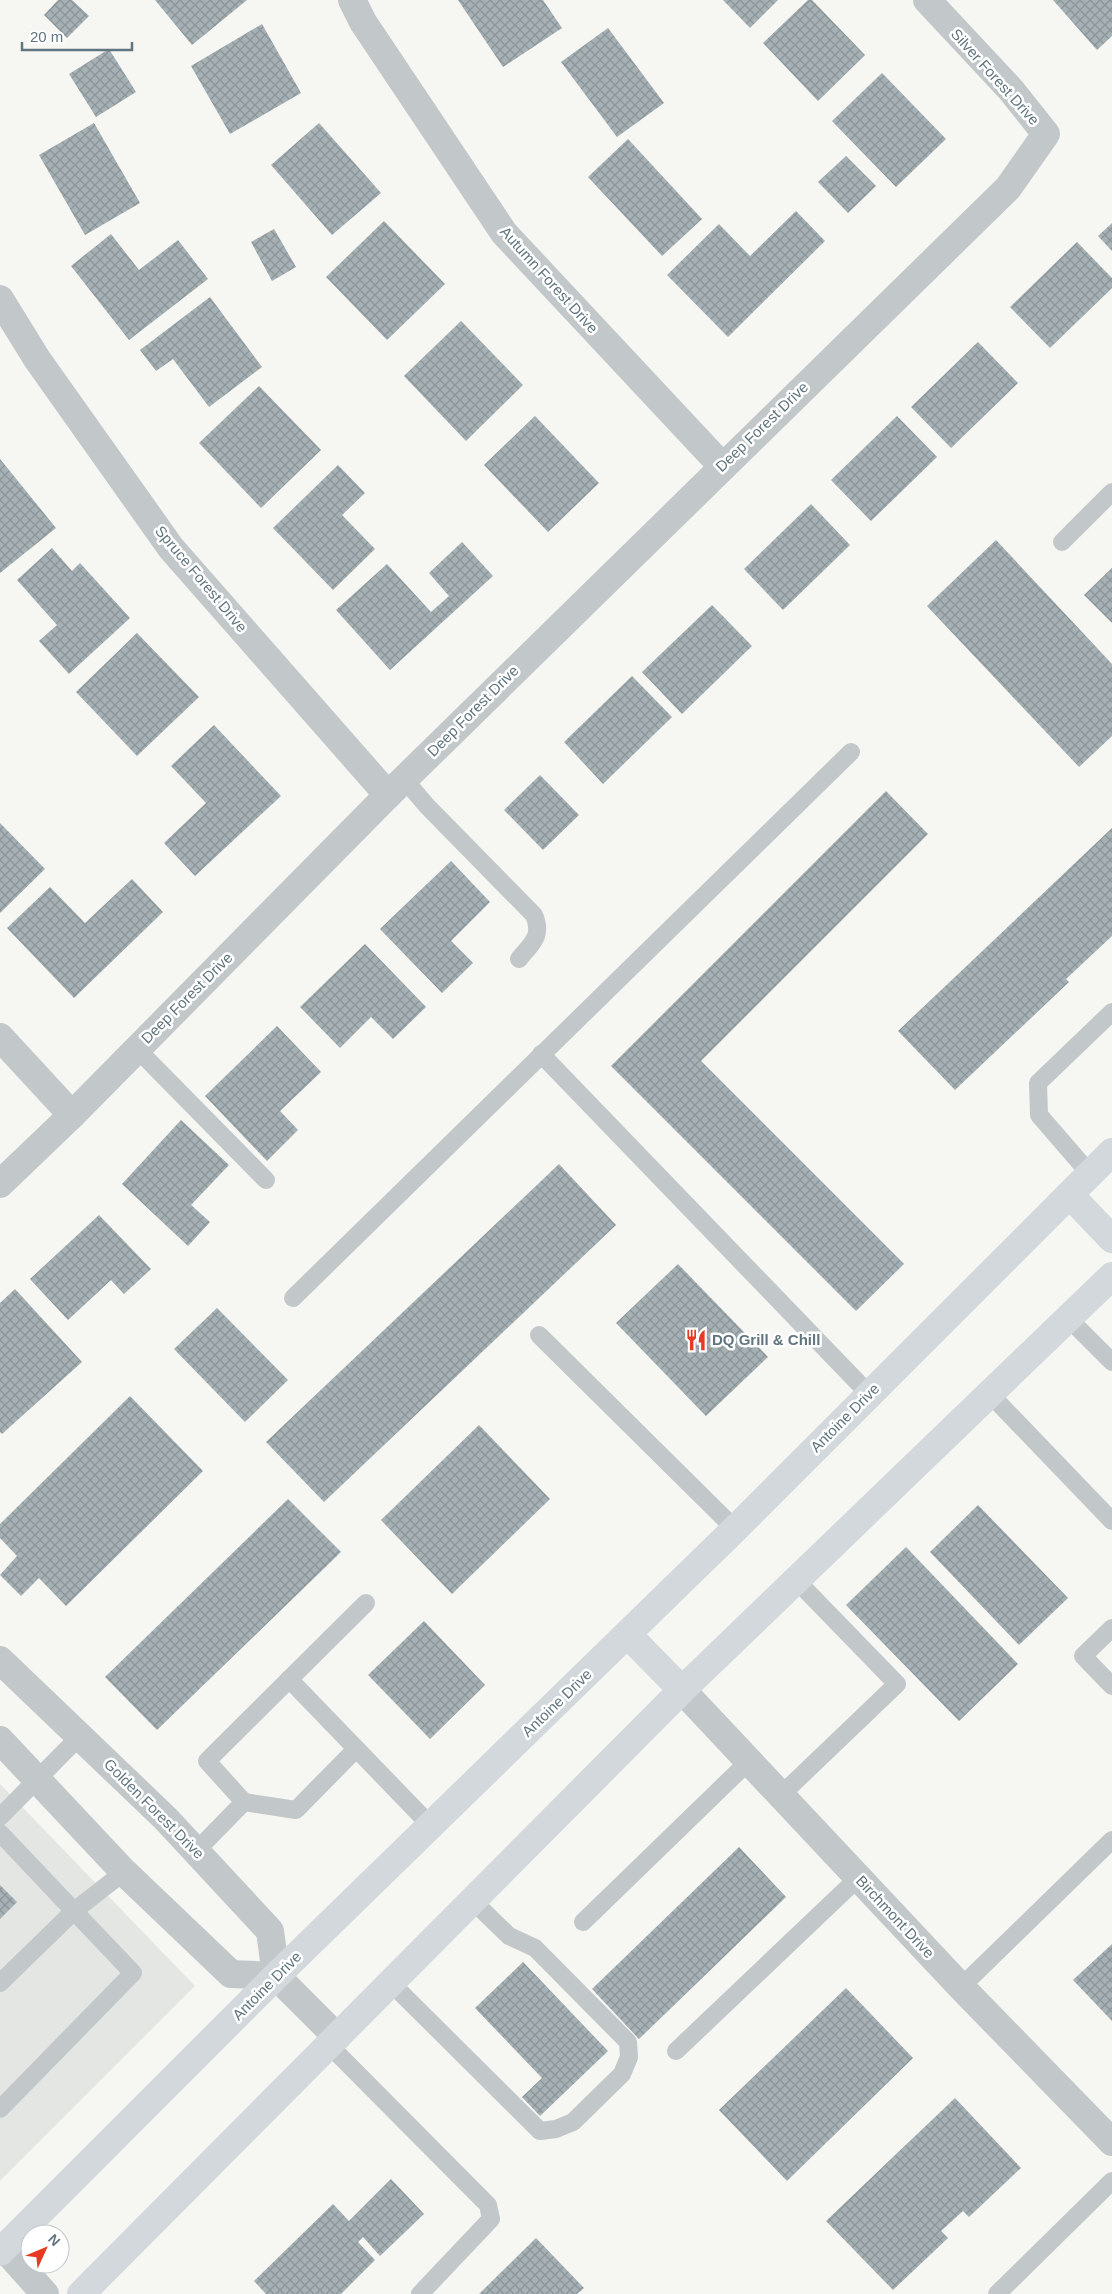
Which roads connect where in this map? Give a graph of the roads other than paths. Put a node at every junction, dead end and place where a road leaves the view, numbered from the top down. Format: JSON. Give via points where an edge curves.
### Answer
{"nodes":[{"id":1,"x":352,"y":0,"type":"edge"},
{"id":2,"x":927,"y":0,"type":"edge"},
{"id":3,"x":951,"y":243,"type":"joint"},
{"id":4,"x":0,"y":299,"type":"edge"},
{"id":5,"x":722,"y":466,"type":"junction"},
{"id":6,"x":1112,"y":492,"type":"edge"},
{"id":7,"x":1062,"y":542,"type":"dead end"},
{"id":8,"x":851,"y":752,"type":"dead end"},
{"id":9,"x":396,"y":787,"type":"junction"},
{"id":10,"x":519,"y":959,"type":"dead end"},
{"id":11,"x":1112,"y":1012,"type":"edge"},
{"id":12,"x":0,"y":1037,"type":"edge"},
{"id":13,"x":137,"y":1049,"type":"junction"},
{"id":14,"x":541,"y":1054,"type":"junction"},
{"id":15,"x":72,"y":1115,"type":"junction"},
{"id":16,"x":1112,"y":1152,"type":"edge"},
{"id":17,"x":1090,"y":1174,"type":"junction"},
{"id":18,"x":266,"y":1180,"type":"dead end"},
{"id":19,"x":0,"y":1184,"type":"edge"},
{"id":20,"x":1070,"y":1195,"type":"junction"},
{"id":21,"x":1112,"y":1240,"type":"edge"},
{"id":22,"x":1112,"y":1276,"type":"edge"},
{"id":23,"x":293,"y":1298,"type":"dead end"},
{"id":24,"x":1069,"y":1319,"type":"junction"},
{"id":25,"x":539,"y":1336,"type":"dead end"},
{"id":26,"x":1112,"y":1362,"type":"edge"},
{"id":27,"x":869,"y":1394,"type":"junction"},
{"id":28,"x":990,"y":1394,"type":"junction"},
{"id":29,"x":1112,"y":1521,"type":"edge"},
{"id":30,"x":735,"y":1529,"type":"junction"},
{"id":31,"x":796,"y":1580,"type":"junction"},
{"id":32,"x":366,"y":1603,"type":"dead end"},
{"id":33,"x":1112,"y":1628,"type":"edge"},
{"id":34,"x":628,"y":1635,"type":"junction"},
{"id":35,"x":0,"y":1660,"type":"edge"},
{"id":36,"x":289,"y":1679,"type":"junction"},
{"id":37,"x":1112,"y":1686,"type":"edge"},
{"id":38,"x":682,"y":1690,"type":"junction"},
{"id":39,"x":80,"y":1736,"type":"junction"},
{"id":40,"x":0,"y":1740,"type":"edge"},
{"id":41,"x":356,"y":1749,"type":"junction"},
{"id":42,"x":748,"y":1762,"type":"junction"},
{"id":43,"x":37,"y":1779,"type":"junction"},
{"id":44,"x":781,"y":1795,"type":"junction"},
{"id":45,"x":244,"y":1802,"type":"junction"},
{"id":46,"x":0,"y":1817,"type":"edge"},
{"id":47,"x":431,"y":1826,"type":"junction"},
{"id":48,"x":0,"y":1833,"type":"edge"},
{"id":49,"x":1112,"y":1840,"type":"edge"},
{"id":50,"x":196,"y":1851,"type":"junction"},
{"id":51,"x":124,"y":1872,"type":"junction"},
{"id":52,"x":858,"y":1878,"type":"junction"},
{"id":53,"x":472,"y":1901,"type":"junction"},
{"id":54,"x":74,"y":1911,"type":"junction"},
{"id":55,"x":582,"y":1922,"type":"dead end"},
{"id":56,"x":276,"y":1976,"type":"junction"},
{"id":57,"x":0,"y":1983,"type":"edge"},
{"id":58,"x":391,"y":1983,"type":"junction"},
{"id":59,"x":961,"y":1987,"type":"junction"},
{"id":60,"x":333,"y":2041,"type":"junction"},
{"id":61,"x":676,"y":2051,"type":"dead end"},
{"id":62,"x":0,"y":2109,"type":"edge"},
{"id":63,"x":1112,"y":2142,"type":"edge"},
{"id":64,"x":1112,"y":2181,"type":"edge"},
{"id":65,"x":1,"y":2248,"type":"edge"},
{"id":66,"x":45,"y":2294,"type":"edge"},
{"id":67,"x":81,"y":2294,"type":"edge"},
{"id":68,"x":420,"y":2294,"type":"edge"},
{"id":69,"x":997,"y":2294,"type":"edge"}],
"edges":[{"from":1,"to":5,"type":"street","name":"Autumn Forest Drive","via":[[363,22],[504,233]]},
{"from":2,"to":3,"type":"street","name":"Silver Forest Drive","via":[[1011,90],[1046,134],[1008,188]]},
{"from":3,"to":5,"type":"street","name":"Deep Forest Drive"},
{"from":4,"to":9,"type":"street","name":"Spruce Forest Drive","via":[[37,359],[171,548]]},
{"from":5,"to":9,"type":"street","name":"Deep Forest Drive"},
{"from":6,"to":7,"type":"lane"},
{"from":8,"to":14,"type":"lane"},
{"from":9,"to":10,"type":"lane","via":[[427,806],[534,916],[538,926],[536,938]]},
{"from":9,"to":13,"type":"street","name":"Deep Forest Drive"},
{"from":11,"to":17,"type":"lane","via":[[1038,1083],[1039,1115]]},
{"from":12,"to":15,"type":"street"},
{"from":13,"to":15,"type":"street","name":"Deep Forest Drive"},
{"from":13,"to":18,"type":"lane"},
{"from":14,"to":23,"type":"lane"},
{"from":14,"to":27,"type":"lane"},
{"from":15,"to":19,"type":"street","name":"Deep Forest Drive"},
{"from":16,"to":17,"type":"main road","name":"Antoine Drive"},
{"from":17,"to":20,"type":"main road","name":"Antoine Drive"},
{"from":20,"to":21,"type":"main road"},
{"from":20,"to":27,"type":"main road","name":"Antoine Drive"},
{"from":22,"to":24,"type":"main road"},
{"from":24,"to":26,"type":"lane"},
{"from":24,"to":28,"type":"main road"},
{"from":25,"to":30,"type":"lane"},
{"from":27,"to":30,"type":"main road","name":"Antoine Drive"},
{"from":28,"to":29,"type":"lane"},
{"from":28,"to":31,"type":"main road"},
{"from":30,"to":34,"type":"main road","name":"Antoine Drive"},
{"from":31,"to":38,"type":"main road"},
{"from":31,"to":44,"type":"lane","via":[[897,1684]]},
{"from":32,"to":36,"type":"lane"},
{"from":33,"to":37,"type":"lane","via":[[1083,1656]]},
{"from":34,"to":38,"type":"main road"},
{"from":34,"to":47,"type":"main road","name":"Antoine Drive"},
{"from":35,"to":39,"type":"street","name":"Golden Forest Drive"},
{"from":36,"to":41,"type":"lane"},
{"from":36,"to":45,"type":"lane","via":[[207,1761]]},
{"from":38,"to":42,"type":"street","name":"Birchmont Drive"},
{"from":38,"to":53,"type":"main road"},
{"from":39,"to":43,"type":"lane"},
{"from":39,"to":50,"type":"street","name":"Golden Forest Drive"},
{"from":40,"to":43,"type":"street"},
{"from":41,"to":45,"type":"lane","via":[[296,1810]]},
{"from":41,"to":47,"type":"lane"},
{"from":42,"to":44,"type":"street","name":"Birchmont Drive"},
{"from":42,"to":55,"type":"lane"},
{"from":43,"to":46,"type":"lane"},
{"from":43,"to":51,"type":"street"},
{"from":44,"to":52,"type":"street","name":"Birchmont Drive"},
{"from":45,"to":50,"type":"lane"},
{"from":47,"to":56,"type":"main road","name":"Antoine Drive"},
{"from":48,"to":54,"type":"lane"},
{"from":49,"to":59,"type":"lane"},
{"from":50,"to":56,"type":"street","name":"Golden Forest Drive","via":[[270,1931]]},
{"from":51,"to":54,"type":"lane"},
{"from":51,"to":56,"type":"street","via":[[231,1974]]},
{"from":52,"to":59,"type":"street","name":"Birchmont Drive"},
{"from":52,"to":61,"type":"lane"},
{"from":53,"to":58,"type":"main road"},
{"from":53,"to":58,"type":"lane","via":[[510,1936],[535,1948],[628,2042],[629,2057],[622,2074],[573,2122],[540,2131]]},
{"from":54,"to":57,"type":"lane"},
{"from":54,"to":62,"type":"lane","via":[[133,1973]]},
{"from":56,"to":60,"type":"street"},
{"from":56,"to":65,"type":"main road","name":"Antoine Drive"},
{"from":58,"to":60,"type":"main road"},
{"from":59,"to":63,"type":"street","name":"Birchmont Drive"},
{"from":60,"to":67,"type":"main road"},
{"from":60,"to":68,"type":"lane","via":[[488,2205],[491,2219]]},
{"from":64,"to":69,"type":"lane"},
{"from":65,"to":66,"type":"street"}]}
